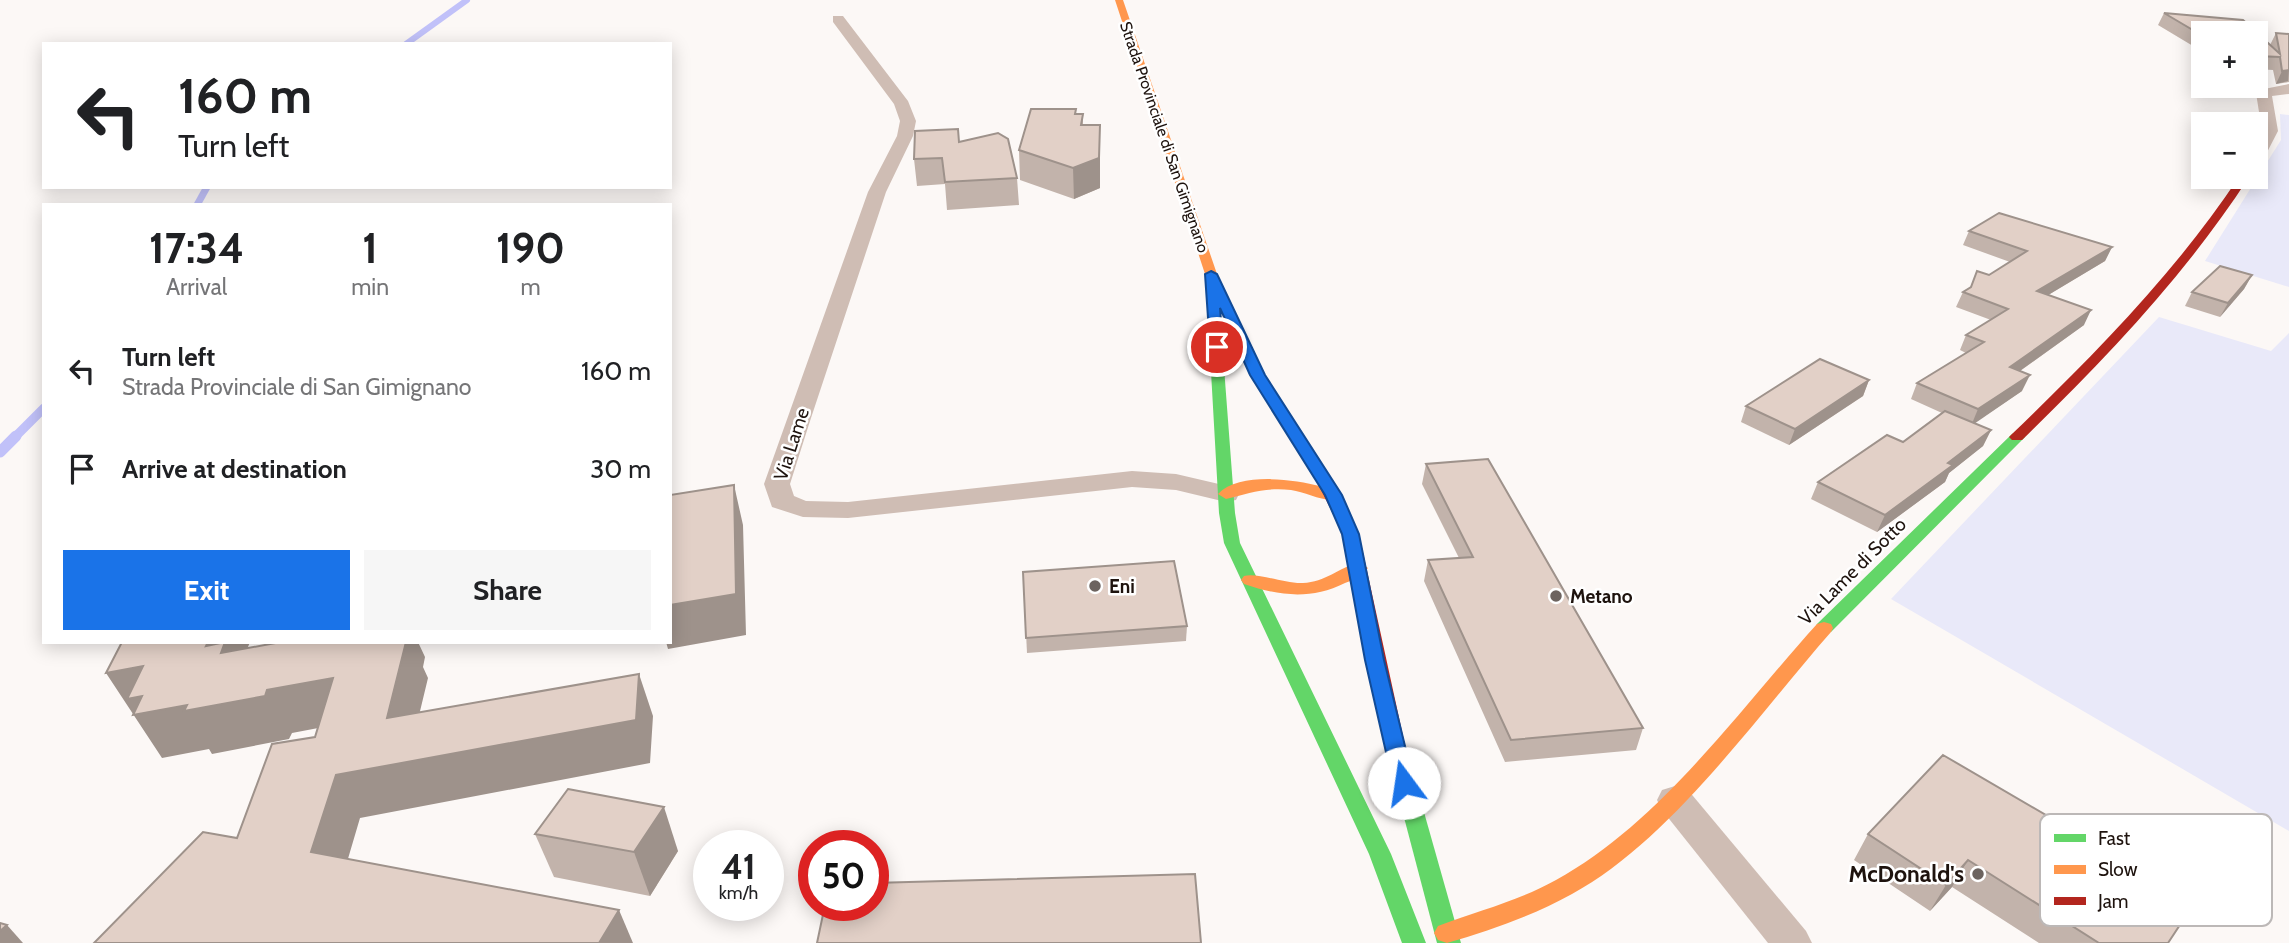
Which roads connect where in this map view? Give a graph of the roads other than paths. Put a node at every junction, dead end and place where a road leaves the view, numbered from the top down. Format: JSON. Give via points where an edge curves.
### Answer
{"nodes":[{"id":1,"x":1119,"y":0,"type":"edge"},
{"id":2,"x":838,"y":19,"type":"dead end"},
{"id":3,"x":2289,"y":89,"type":"edge"},
{"id":4,"x":2267,"y":112,"type":"edge"},
{"id":5,"x":2236,"y":189,"type":"edge"},
{"id":6,"x":1211,"y":274,"type":"junction"},
{"id":7,"x":1226,"y":494,"type":"junction"},
{"id":8,"x":1334,"y":495,"type":"junction"},
{"id":9,"x":1359,"y":568,"type":"junction"},
{"id":10,"x":1250,"y":580,"type":"junction"},
{"id":11,"x":1675,"y":800,"type":"junction"},
{"id":12,"x":1447,"y":938,"type":"edge"},
{"id":13,"x":1414,"y":943,"type":"edge"},
{"id":14,"x":1792,"y":943,"type":"edge"}],
"edges":[{"from":1,"to":6,"type":"main road","name":"Strada Provinciale di San Gimignano"},
{"from":2,"to":7,"type":"street","name":"Via Lame","via":[[904,107],[908,125],[877,191],[798,421],[777,484],[782,501],[803,509],[848,510],[1132,479]]},
{"from":3,"to":4,"type":"street","via":[[2264,93]]},
{"from":5,"to":11,"type":"main road","name":"Via Lame di Sotto","via":[[2196,249],[2150,303],[1847,603]]},
{"from":6,"to":7,"type":"main road","name":"Strada Provinciale di San Gimignano"},
{"from":6,"to":8,"type":"main road","name":"Strada Provinciale di San Gimignano","via":[[1258,375]]},
{"from":7,"to":8,"type":"main road","via":[[1250,484],[1272,482]]},
{"from":7,"to":10,"type":"main road","name":"Strada Provinciale di San Gimignano","via":[[1232,543]]},
{"from":8,"to":9,"type":"main road","name":"Strada Provinciale di San Gimignano"},
{"from":9,"to":10,"type":"main road","via":[[1338,583],[1308,591],[1282,591]]},
{"from":9,"to":12,"type":"main road","name":"Strada Provinciale di San Gimignano","via":[[1398,762]]},
{"from":10,"to":13,"type":"main road","name":"Strada Provinciale di San Gimignano","via":[[1380,853]]},
{"from":11,"to":12,"type":"main road","name":"Via Lame di Sotto","via":[[1615,854],[1555,894],[1512,916]]},
{"from":11,"to":14,"type":"street"}]}
